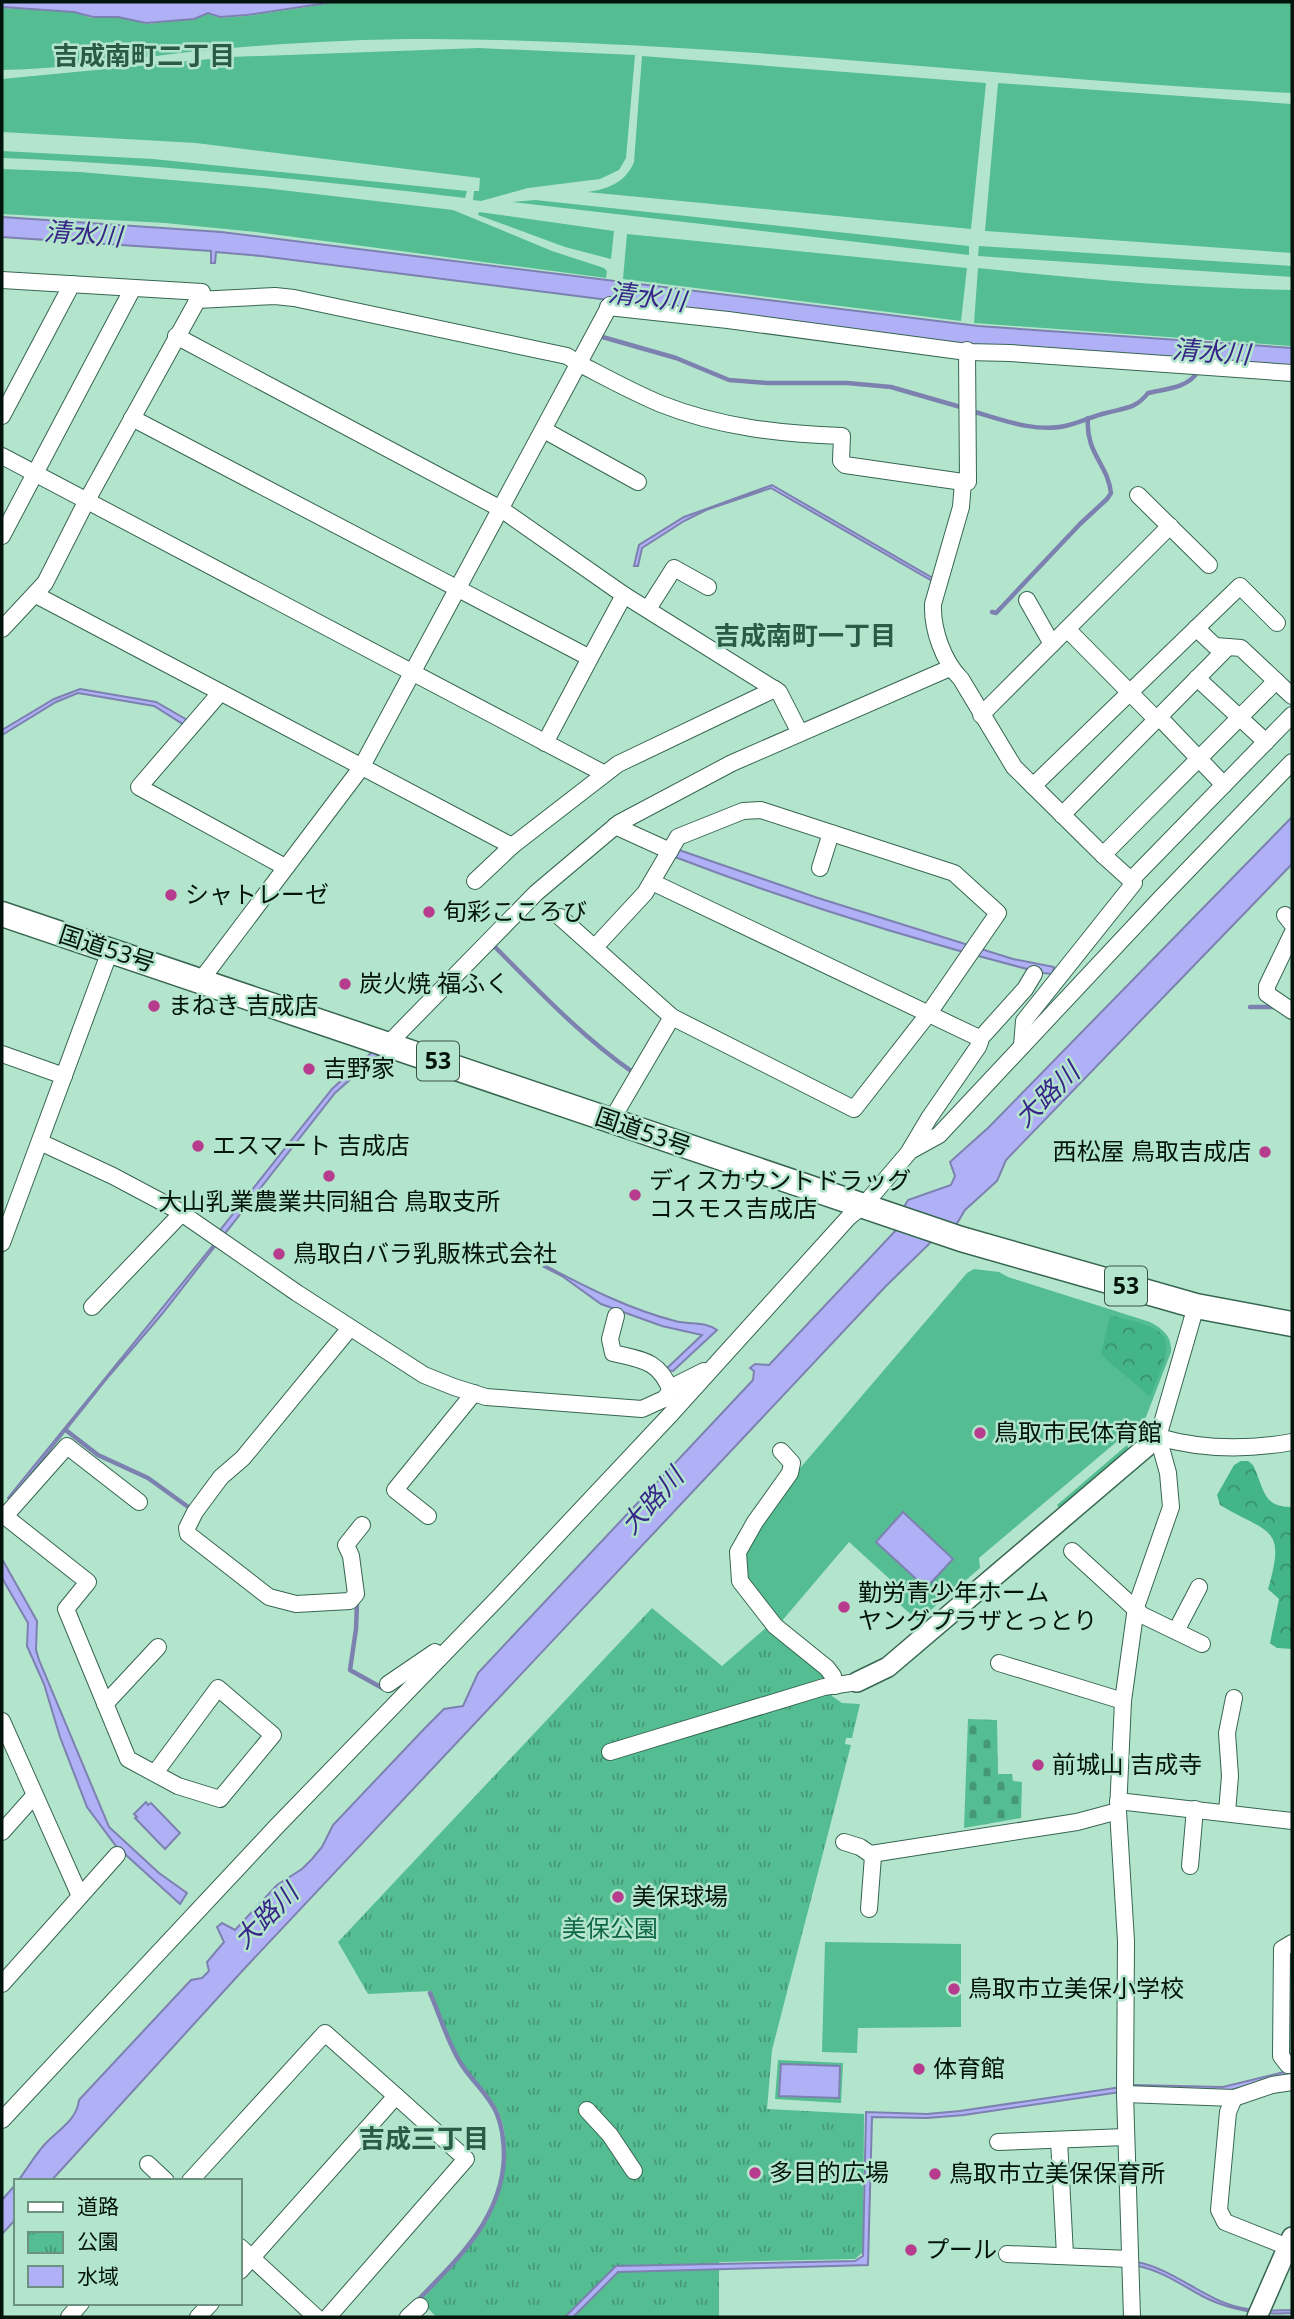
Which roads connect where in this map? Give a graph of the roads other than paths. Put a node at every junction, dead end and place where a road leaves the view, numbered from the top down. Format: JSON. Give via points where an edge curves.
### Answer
{"nodes":[{"id":1,"x":6,"y":281,"type":"edge"},
{"id":2,"x":72,"y":284,"type":"junction"},
{"id":3,"x":133,"y":288,"type":"junction"},
{"id":4,"x":2,"y":296,"type":"edge"},
{"id":5,"x":197,"y":300,"type":"junction"},
{"id":6,"x":176,"y":336,"type":"junction"},
{"id":7,"x":967,"y":351,"type":"junction"},
{"id":8,"x":578,"y":363,"type":"junction"},
{"id":9,"x":1292,"y":373,"type":"edge"},
{"id":10,"x":2,"y":416,"type":"edge"},
{"id":11,"x":132,"y":418,"type":"junction"},
{"id":12,"x":544,"y":430,"type":"junction"},
{"id":13,"x":2,"y":456,"type":"edge"},
{"id":14,"x":35,"y":475,"type":"junction"},
{"id":15,"x":638,"y":482,"type":"dead end"},
{"id":16,"x":963,"y":482,"type":"junction"},
{"id":17,"x":1138,"y":495,"type":"dead end"},
{"id":18,"x":86,"y":502,"type":"junction"},
{"id":19,"x":501,"y":509,"type":"junction"},
{"id":20,"x":1170,"y":526,"type":"junction"},
{"id":21,"x":2,"y":536,"type":"edge"},
{"id":22,"x":1209,"y":565,"type":"dead end"},
{"id":23,"x":708,"y":587,"type":"dead end"},
{"id":24,"x":458,"y":589,"type":"junction"},
{"id":25,"x":624,"y":594,"type":"junction"},
{"id":26,"x":36,"y":595,"type":"junction"},
{"id":27,"x":1027,"y":600,"type":"dead end"},
{"id":28,"x":648,"y":609,"type":"junction"},
{"id":29,"x":1277,"y":622,"type":"dead end"},
{"id":30,"x":1196,"y":628,"type":"junction"},
{"id":31,"x":2,"y":629,"type":"edge"},
{"id":32,"x":1067,"y":629,"type":"junction"},
{"id":33,"x":1052,"y":644,"type":"junction"},
{"id":34,"x":1228,"y":647,"type":"junction"},
{"id":35,"x":590,"y":658,"type":"junction"},
{"id":36,"x":950,"y":668,"type":"junction"},
{"id":37,"x":413,"y":673,"type":"junction"},
{"id":38,"x":1197,"y":678,"type":"junction"},
{"id":39,"x":1276,"y":681,"type":"junction"},
{"id":40,"x":775,"y":690,"type":"junction"},
{"id":41,"x":220,"y":693,"type":"junction"},
{"id":42,"x":1129,"y":693,"type":"junction"},
{"id":43,"x":1292,"y":696,"type":"edge"},
{"id":44,"x":981,"y":715,"type":"junction"},
{"id":45,"x":1292,"y":715,"type":"edge"},
{"id":46,"x":1240,"y":717,"type":"junction"},
{"id":47,"x":1158,"y":719,"type":"junction"},
{"id":48,"x":800,"y":733,"type":"junction"},
{"id":49,"x":1266,"y":742,"type":"junction"},
{"id":50,"x":545,"y":743,"type":"junction"},
{"id":51,"x":1199,"y":758,"type":"junction"},
{"id":52,"x":1292,"y":762,"type":"edge"},
{"id":53,"x":361,"y":768,"type":"junction"},
{"id":54,"x":603,"y":773,"type":"junction"},
{"id":55,"x":1224,"y":785,"type":"junction"},
{"id":56,"x":1033,"y":786,"type":"junction"},
{"id":57,"x":1062,"y":814,"type":"junction"},
{"id":58,"x":615,"y":826,"type":"junction"},
{"id":59,"x":831,"y":833,"type":"junction"},
{"id":60,"x":512,"y":846,"type":"junction"},
{"id":61,"x":670,"y":850,"type":"junction"},
{"id":62,"x":1103,"y":855,"type":"junction"},
{"id":63,"x":285,"y":867,"type":"junction"},
{"id":64,"x":820,"y":868,"type":"dead end"},
{"id":65,"x":1131,"y":880,"type":"junction"},
{"id":66,"x":475,"y":881,"type":"dead end"},
{"id":67,"x":652,"y":882,"type":"junction"},
{"id":68,"x":2,"y":914,"type":"edge"},
{"id":69,"x":561,"y":917,"type":"dead end"},
{"id":70,"x":1292,"y":934,"type":"edge"},
{"id":71,"x":594,"y":947,"type":"junction"},
{"id":72,"x":110,"y":951,"type":"junction"},
{"id":73,"x":1034,"y":975,"type":"dead end"},
{"id":74,"x":201,"y":980,"type":"junction"},
{"id":75,"x":1292,"y":1011,"type":"edge"},
{"id":76,"x":929,"y":1013,"type":"junction"},
{"id":77,"x":671,"y":1017,"type":"junction"},
{"id":78,"x":979,"y":1040,"type":"junction"},
{"id":79,"x":388,"y":1044,"type":"junction"},
{"id":80,"x":1022,"y":1046,"type":"junction"},
{"id":81,"x":2,"y":1054,"type":"edge"},
{"id":82,"x":64,"y":1076,"type":"junction"},
{"id":83,"x":611,"y":1121,"type":"junction"},
{"id":84,"x":40,"y":1142,"type":"junction"},
{"id":85,"x":910,"y":1151,"type":"junction"},
{"id":86,"x":869,"y":1206,"type":"junction"},
{"id":87,"x":183,"y":1213,"type":"junction"},
{"id":88,"x":2,"y":1243,"type":"edge"},
{"id":89,"x":1196,"y":1306,"type":"junction"},
{"id":90,"x":92,"y":1307,"type":"dead end"},
{"id":91,"x":616,"y":1316,"type":"dead end"},
{"id":92,"x":1292,"y":1324,"type":"edge"},
{"id":93,"x":350,"y":1328,"type":"junction"},
{"id":94,"x":713,"y":1367,"type":"junction"},
{"id":95,"x":671,"y":1391,"type":"junction"},
{"id":96,"x":474,"y":1393,"type":"junction"},
{"id":97,"x":1158,"y":1437,"type":"junction"},
{"id":98,"x":1292,"y":1442,"type":"edge"},
{"id":99,"x":780,"y":1451,"type":"dead end"},
{"id":100,"x":139,"y":1502,"type":"dead end"},
{"id":101,"x":4,"y":1515,"type":"edge"},
{"id":102,"x":428,"y":1516,"type":"dead end"},
{"id":103,"x":362,"y":1525,"type":"dead end"},
{"id":104,"x":1072,"y":1551,"type":"dead end"},
{"id":105,"x":1199,"y":1587,"type":"dead end"},
{"id":106,"x":1136,"y":1609,"type":"junction"},
{"id":107,"x":1176,"y":1631,"type":"junction"},
{"id":108,"x":1202,"y":1644,"type":"dead end"},
{"id":109,"x":158,"y":1647,"type":"dead end"},
{"id":110,"x":450,"y":1647,"type":"junction"},
{"id":111,"x":999,"y":1662,"type":"dead end"},
{"id":112,"x":857,"y":1682,"type":"joint"},
{"id":113,"x":388,"y":1684,"type":"dead end"},
{"id":114,"x":835,"y":1686,"type":"junction"},
{"id":115,"x":1234,"y":1698,"type":"dead end"},
{"id":116,"x":1124,"y":1701,"type":"junction"},
{"id":117,"x":105,"y":1704,"type":"junction"},
{"id":118,"x":2,"y":1721,"type":"edge"},
{"id":119,"x":610,"y":1752,"type":"dead end"},
{"id":120,"x":155,"y":1773,"type":"junction"},
{"id":121,"x":34,"y":1797,"type":"junction"},
{"id":122,"x":1118,"y":1806,"type":"junction"},
{"id":123,"x":1195,"y":1809,"type":"junction"},
{"id":124,"x":1227,"y":1812,"type":"junction"},
{"id":125,"x":1292,"y":1821,"type":"edge"},
{"id":126,"x":2,"y":1832,"type":"edge"},
{"id":127,"x":845,"y":1842,"type":"dead end"},
{"id":128,"x":871,"y":1854,"type":"junction"},
{"id":129,"x":117,"y":1855,"type":"dead end"},
{"id":130,"x":1190,"y":1866,"type":"dead end"},
{"id":131,"x":80,"y":1896,"type":"junction"},
{"id":132,"x":869,"y":1909,"type":"dead end"},
{"id":133,"x":1292,"y":1943,"type":"edge"},
{"id":134,"x":2,"y":1984,"type":"edge"},
{"id":135,"x":1292,"y":2065,"type":"edge"},
{"id":136,"x":1292,"y":2082,"type":"edge"},
{"id":137,"x":1125,"y":2094,"type":"junction"},
{"id":138,"x":396,"y":2096,"type":"junction"},
{"id":139,"x":1234,"y":2098,"type":"junction"},
{"id":140,"x":587,"y":2110,"type":"dead end"},
{"id":141,"x":2,"y":2120,"type":"edge"},
{"id":142,"x":1126,"y":2137,"type":"junction"},
{"id":143,"x":1059,"y":2140,"type":"junction"},
{"id":144,"x":998,"y":2142,"type":"dead end"},
{"id":145,"x":148,"y":2164,"type":"dead end"},
{"id":146,"x":634,"y":2171,"type":"dead end"},
{"id":147,"x":164,"y":2179,"type":"edge"},
{"id":148,"x":192,"y":2179,"type":"edge"},
{"id":149,"x":1290,"y":2242,"type":"edge"},
{"id":150,"x":246,"y":2252,"type":"edge"},
{"id":151,"x":1007,"y":2254,"type":"dead end"},
{"id":152,"x":1065,"y":2255,"type":"junction"},
{"id":153,"x":1130,"y":2259,"type":"junction"},
{"id":154,"x":420,"y":2306,"type":"dead end"},
{"id":155,"x":316,"y":2317,"type":"edge"},
{"id":156,"x":328,"y":2317,"type":"edge"},
{"id":157,"x":408,"y":2317,"type":"edge"},
{"id":158,"x":1132,"y":2317,"type":"edge"},
{"id":159,"x":1257,"y":2317,"type":"edge"}],
"edges":[{"from":1,"to":2,"type":"street"},
{"from":1,"to":4,"type":"street"},
{"from":2,"to":3,"type":"street"},
{"from":2,"to":10,"type":"street"},
{"from":3,"to":5,"type":"street","via":[[202,292]]},
{"from":3,"to":14,"type":"street"},
{"from":5,"to":6,"type":"street"},
{"from":5,"to":8,"type":"street","via":[[294,298],[567,356]]},
{"from":6,"to":11,"type":"street"},
{"from":6,"to":19,"type":"street"},
{"from":7,"to":8,"type":"street","via":[[609,306]]},
{"from":7,"to":9,"type":"street"},
{"from":7,"to":16,"type":"street","via":[[968,482]]},
{"from":8,"to":12,"type":"street"},
{"from":8,"to":16,"type":"street","via":[[703,418],[771,432],[842,436],[841,461],[845,465]]},
{"from":11,"to":18,"type":"street"},
{"from":11,"to":24,"type":"street"},
{"from":12,"to":15,"type":"street"},
{"from":12,"to":19,"type":"street"},
{"from":13,"to":14,"type":"street"},
{"from":14,"to":18,"type":"street"},
{"from":14,"to":21,"type":"street"},
{"from":16,"to":36,"type":"street","via":[[961,507],[933,604]]},
{"from":17,"to":20,"type":"street"},
{"from":18,"to":26,"type":"street"},
{"from":18,"to":37,"type":"street"},
{"from":19,"to":24,"type":"street"},
{"from":19,"to":25,"type":"street"},
{"from":20,"to":22,"type":"street"},
{"from":20,"to":32,"type":"street"},
{"from":23,"to":28,"type":"street","via":[[674,568]]},
{"from":24,"to":35,"type":"street"},
{"from":24,"to":37,"type":"street"},
{"from":25,"to":28,"type":"street"},
{"from":25,"to":35,"type":"street"},
{"from":26,"to":31,"type":"street"},
{"from":26,"to":41,"type":"street"},
{"from":27,"to":33,"type":"street","via":[[1031,623]]},
{"from":28,"to":40,"type":"street"},
{"from":29,"to":30,"type":"street","via":[[1240,586]]},
{"from":30,"to":34,"type":"street","via":[[1215,646]]},
{"from":30,"to":42,"type":"street"},
{"from":32,"to":33,"type":"street"},
{"from":32,"to":42,"type":"street"},
{"from":33,"to":44,"type":"street"},
{"from":34,"to":38,"type":"street"},
{"from":34,"to":39,"type":"street","via":[[1241,648]]},
{"from":35,"to":50,"type":"street"},
{"from":36,"to":44,"type":"street"},
{"from":36,"to":48,"type":"street"},
{"from":37,"to":50,"type":"street"},
{"from":37,"to":53,"type":"street"},
{"from":38,"to":46,"type":"street"},
{"from":38,"to":47,"type":"street"},
{"from":39,"to":43,"type":"street"},
{"from":39,"to":46,"type":"street"},
{"from":40,"to":48,"type":"street"},
{"from":40,"to":54,"type":"street"},
{"from":41,"to":53,"type":"street"},
{"from":41,"to":63,"type":"street","via":[[139,787]]},
{"from":42,"to":47,"type":"street"},
{"from":42,"to":56,"type":"street"},
{"from":44,"to":56,"type":"street","via":[[1014,767]]},
{"from":45,"to":49,"type":"street"},
{"from":46,"to":49,"type":"street"},
{"from":46,"to":51,"type":"street"},
{"from":47,"to":51,"type":"street"},
{"from":47,"to":57,"type":"street"},
{"from":48,"to":58,"type":"street","via":[[732,763]]},
{"from":49,"to":55,"type":"street"},
{"from":50,"to":54,"type":"street"},
{"from":51,"to":55,"type":"street"},
{"from":51,"to":62,"type":"street"},
{"from":52,"to":80,"type":"street"},
{"from":53,"to":60,"type":"street"},
{"from":53,"to":63,"type":"street"},
{"from":54,"to":60,"type":"street"},
{"from":55,"to":65,"type":"street"},
{"from":56,"to":57,"type":"street"},
{"from":57,"to":62,"type":"street"},
{"from":58,"to":61,"type":"street"},
{"from":58,"to":79,"type":"street","via":[[536,892]]},
{"from":59,"to":61,"type":"street","via":[[761,810],[743,811],[678,837]]},
{"from":59,"to":64,"type":"street"},
{"from":59,"to":76,"type":"street","via":[[954,873],[998,913]]},
{"from":60,"to":66,"type":"street"},
{"from":61,"to":67,"type":"street"},
{"from":62,"to":65,"type":"street"},
{"from":63,"to":74,"type":"street"},
{"from":65,"to":80,"type":"street","via":[[1134,883],[1024,1021]]},
{"from":67,"to":71,"type":"street"},
{"from":67,"to":76,"type":"street"},
{"from":68,"to":72,"type":"highway","name":"国道53号","number":"53"},
{"from":69,"to":71,"type":"street"},
{"from":70,"to":75,"type":"street","via":[[1267,986],[1267,995]]},
{"from":71,"to":77,"type":"street"},
{"from":72,"to":74,"type":"highway","name":"国道53号","number":"53"},
{"from":72,"to":82,"type":"street"},
{"from":73,"to":78,"type":"street"},
{"from":74,"to":79,"type":"highway","name":"国道53号","number":"53"},
{"from":76,"to":77,"type":"street","via":[[854,1109]]},
{"from":76,"to":78,"type":"street"},
{"from":77,"to":83,"type":"street"},
{"from":78,"to":85,"type":"street"},
{"from":79,"to":83,"type":"highway","name":"国道53号","number":"53"},
{"from":80,"to":85,"type":"street","via":[[939,1135]]},
{"from":81,"to":82,"type":"street"},
{"from":82,"to":84,"type":"street"},
{"from":83,"to":86,"type":"highway","name":"国道53号","number":"53"},
{"from":84,"to":87,"type":"street"},
{"from":84,"to":88,"type":"street"},
{"from":85,"to":86,"type":"street"},
{"from":86,"to":89,"type":"highway","name":"国道53号","number":"53","via":[[961,1239]]},
{"from":86,"to":94,"type":"street","via":[[849,1217]]},
{"from":87,"to":90,"type":"street"},
{"from":87,"to":93,"type":"street"},
{"from":89,"to":92,"type":"highway","name":"国道53号","number":"53"},
{"from":89,"to":97,"type":"street"},
{"from":91,"to":95,"type":"street","via":[[610,1339],[613,1353],[651,1363]]},
{"from":93,"to":96,"type":"street","via":[[424,1375]]},
{"from":93,"to":103,"type":"street","via":[[243,1458],[221,1477],[187,1528],[188,1534],[269,1597],[296,1604],[350,1601],[356,1594],[345,1545]]},
{"from":94,"to":95,"type":"street"},
{"from":94,"to":110,"type":"street"},
{"from":95,"to":96,"type":"street","via":[[642,1409]]},
{"from":96,"to":102,"type":"street","via":[[395,1490]]},
{"from":97,"to":98,"type":"street","via":[[1229,1448]]},
{"from":97,"to":106,"type":"street","via":[[1171,1507]]},
{"from":97,"to":112,"type":"street","via":[[888,1667]]},
{"from":99,"to":114,"type":"street","via":[[792,1463],[790,1473],[738,1552],[740,1581],[775,1626],[827,1668]]},
{"from":100,"to":101,"type":"street","via":[[67,1447]]},
{"from":101,"to":117,"type":"street","via":[[88,1582],[66,1609]]},
{"from":104,"to":106,"type":"street"},
{"from":105,"to":107,"type":"street"},
{"from":106,"to":107,"type":"street"},
{"from":106,"to":116,"type":"street"},
{"from":107,"to":108,"type":"street"},
{"from":109,"to":117,"type":"street"},
{"from":110,"to":113,"type":"street"},
{"from":110,"to":141,"type":"street"},
{"from":111,"to":116,"type":"street"},
{"from":112,"to":114,"type":"street"},
{"from":114,"to":119,"type":"street"},
{"from":115,"to":124,"type":"street","via":[[1227,1733]]},
{"from":116,"to":122,"type":"street"},
{"from":117,"to":120,"type":"street","via":[[128,1759]]},
{"from":118,"to":121,"type":"street"},
{"from":120,"to":120,"type":"street","via":[[178,1786],[220,1799],[273,1735],[218,1688]]},
{"from":121,"to":126,"type":"street"},
{"from":121,"to":131,"type":"street"},
{"from":122,"to":123,"type":"street"},
{"from":122,"to":128,"type":"street","via":[[1077,1822]]},
{"from":122,"to":137,"type":"street","via":[[1126,1941]]},
{"from":123,"to":124,"type":"street"},
{"from":123,"to":130,"type":"street"},
{"from":124,"to":125,"type":"street"},
{"from":127,"to":128,"type":"street"},
{"from":128,"to":132,"type":"street"},
{"from":129,"to":131,"type":"street"},
{"from":131,"to":134,"type":"street"},
{"from":133,"to":135,"type":"street","via":[[1282,1949],[1281,2056]]},
{"from":136,"to":139,"type":"street"},
{"from":137,"to":139,"type":"street"},
{"from":137,"to":142,"type":"street"},
{"from":138,"to":148,"type":"street","via":[[325,2033]]},
{"from":138,"to":150,"type":"street"},
{"from":138,"to":156,"type":"street","via":[[466,2159]]},
{"from":139,"to":149,"type":"street","via":[[1228,2112],[1219,2210],[1225,2222]]},
{"from":140,"to":146,"type":"street","via":[[610,2134]]},
{"from":142,"to":143,"type":"street"},
{"from":142,"to":153,"type":"street"},
{"from":143,"to":144,"type":"street"},
{"from":143,"to":152,"type":"street"},
{"from":145,"to":147,"type":"street"},
{"from":149,"to":159,"type":"street"},
{"from":150,"to":155,"type":"street"},
{"from":151,"to":152,"type":"street"},
{"from":152,"to":153,"type":"street"},
{"from":153,"to":158,"type":"street"},
{"from":154,"to":157,"type":"street"}]}
